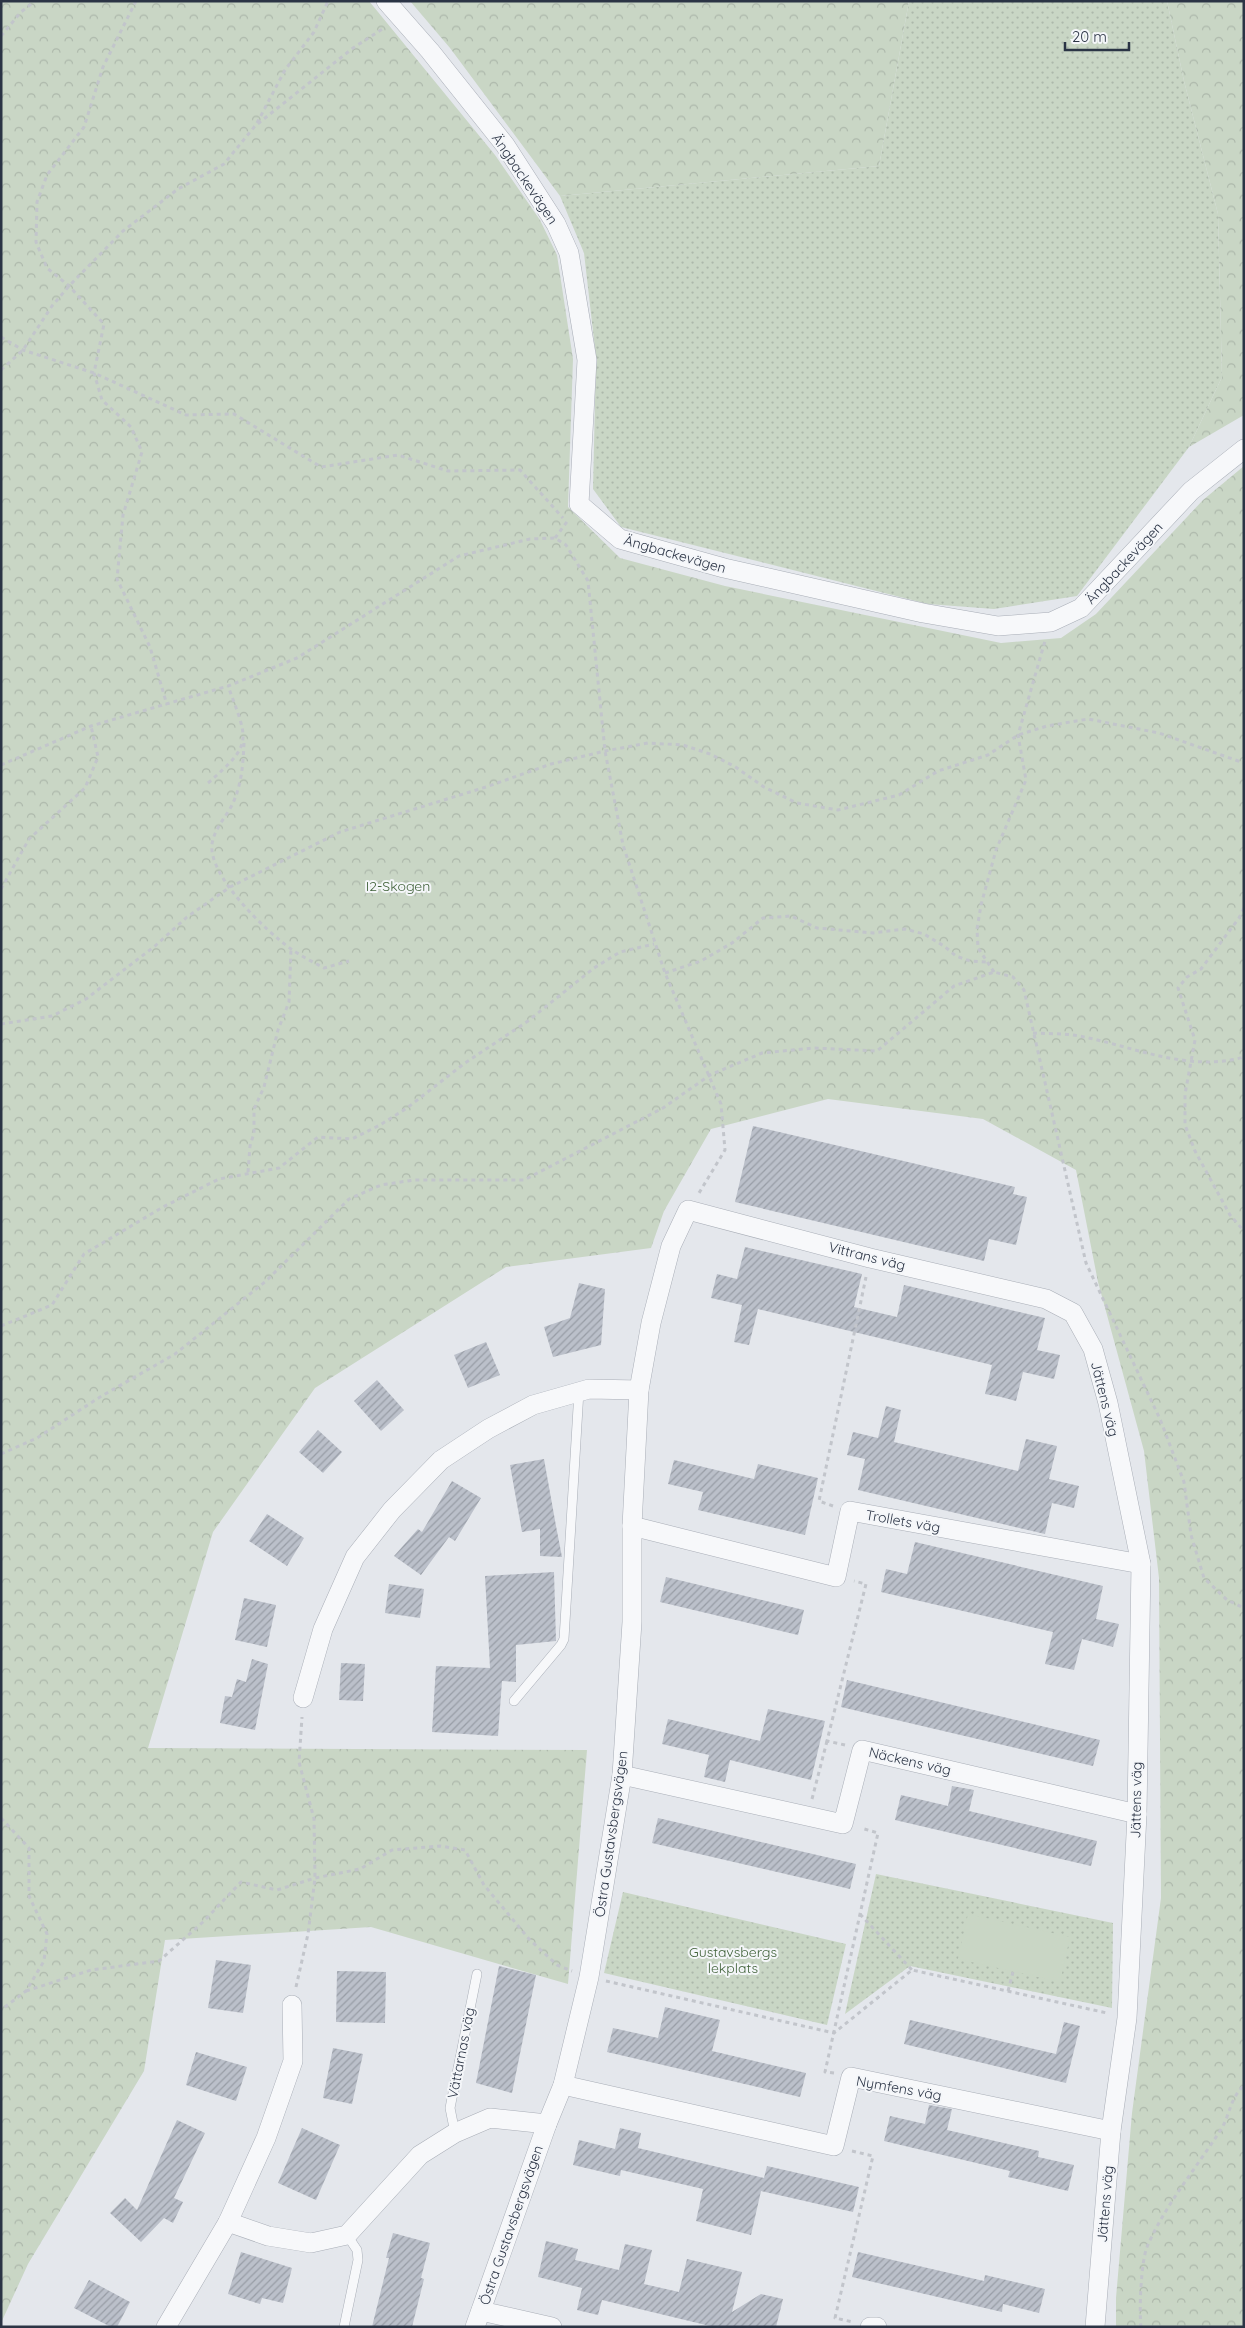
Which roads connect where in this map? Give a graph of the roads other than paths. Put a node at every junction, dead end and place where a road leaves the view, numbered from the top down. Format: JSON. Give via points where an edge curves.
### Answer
{"nodes":[{"id":1,"x":386,"y":1,"type":"edge"},
{"id":2,"x":1244,"y":449,"type":"edge"},
{"id":3,"x":688,"y":1210,"type":"joint"},
{"id":4,"x":1046,"y":1299,"type":"joint"},
{"id":5,"x":579,"y":1390,"type":"junction"},
{"id":6,"x":639,"y":1390,"type":"junction"},
{"id":7,"x":632,"y":1526,"type":"junction"},
{"id":8,"x":1141,"y":1564,"type":"junction"},
{"id":9,"x":303,"y":1698,"type":"road end"},
{"id":10,"x":514,"y":1701,"type":"dead end"},
{"id":11,"x":622,"y":1775,"type":"junction"},
{"id":12,"x":1137,"y":1814,"type":"junction"},
{"id":13,"x":477,"y":1974,"type":"dead end"},
{"id":14,"x":292,"y":2005,"type":"road end"},
{"id":15,"x":563,"y":2085,"type":"junction"},
{"id":16,"x":546,"y":2124,"type":"junction"},
{"id":17,"x":1111,"y":2131,"type":"junction"},
{"id":18,"x":455,"y":2133,"type":"junction"},
{"id":19,"x":228,"y":2222,"type":"junction"},
{"id":20,"x":347,"y":2235,"type":"junction"},
{"id":21,"x":478,"y":2319,"type":"edge"},
{"id":22,"x":166,"y":2327,"type":"edge"},
{"id":23,"x":344,"y":2327,"type":"edge"},
{"id":24,"x":552,"y":2327,"type":"edge"},
{"id":25,"x":1095,"y":2327,"type":"edge"}],
"edges":[{"from":1,"to":2,"type":"street","name":"Ängbackevägen","via":[[505,145],[556,224],[569,253],[587,360],[579,504],[620,539],[724,568],[923,613],[998,626],[1051,622],[1081,608],[1191,492]]},
{"from":3,"to":4,"type":"street","name":"Vittrans väg","via":[[870,1258]]},
{"from":3,"to":6,"type":"street","name":"Östra Gustavsbergsvägen","via":[[671,1246],[651,1323]]},
{"from":4,"to":8,"type":"street","name":"Jättens väg","via":[[1074,1313],[1092,1350],[1108,1403]]},
{"from":5,"to":6,"type":"street"},
{"from":5,"to":9,"type":"street","via":[[533,1406],[488,1429],[441,1460],[392,1510],[355,1557],[323,1629]]},
{"from":5,"to":10,"type":"lane","via":[[564,1639]]},
{"from":6,"to":7,"type":"street","name":"Östra Gustavsbergsvägen"},
{"from":7,"to":8,"type":"street","name":"Trollets väg","via":[[836,1577],[850,1511]]},
{"from":7,"to":11,"type":"street","name":"Östra Gustavsbergsvägen","via":[[632,1622]]},
{"from":8,"to":12,"type":"street","name":"Jättens väg"},
{"from":11,"to":12,"type":"street","name":"Näckens väg","via":[[843,1824],[862,1750]]},
{"from":11,"to":15,"type":"street","name":"Östra Gustavsbergsvägen","via":[[589,1977]]},
{"from":12,"to":17,"type":"street","name":"Jättens väg","via":[[1128,2018]]},
{"from":13,"to":18,"type":"lane","name":"Vättarnas väg","via":[[450,2108]]},
{"from":14,"to":19,"type":"street","via":[[293,2061],[266,2138]]},
{"from":15,"to":16,"type":"street","name":"Östra Gustavsbergsvägen"},
{"from":15,"to":17,"type":"street","name":"Nymfens väg","via":[[834,2146],[852,2077]]},
{"from":16,"to":18,"type":"street","via":[[490,2118]]},
{"from":16,"to":21,"type":"street","name":"Östra Gustavsbergsvägen"},
{"from":17,"to":25,"type":"street","name":"Jättens väg"},
{"from":18,"to":20,"type":"street","via":[[420,2155]]},
{"from":19,"to":20,"type":"street","via":[[268,2236],[311,2243]]},
{"from":19,"to":22,"type":"street"},
{"from":20,"to":23,"type":"lane","via":[[357,2250],[358,2260]]},
{"from":21,"to":24,"type":"street"}]}
